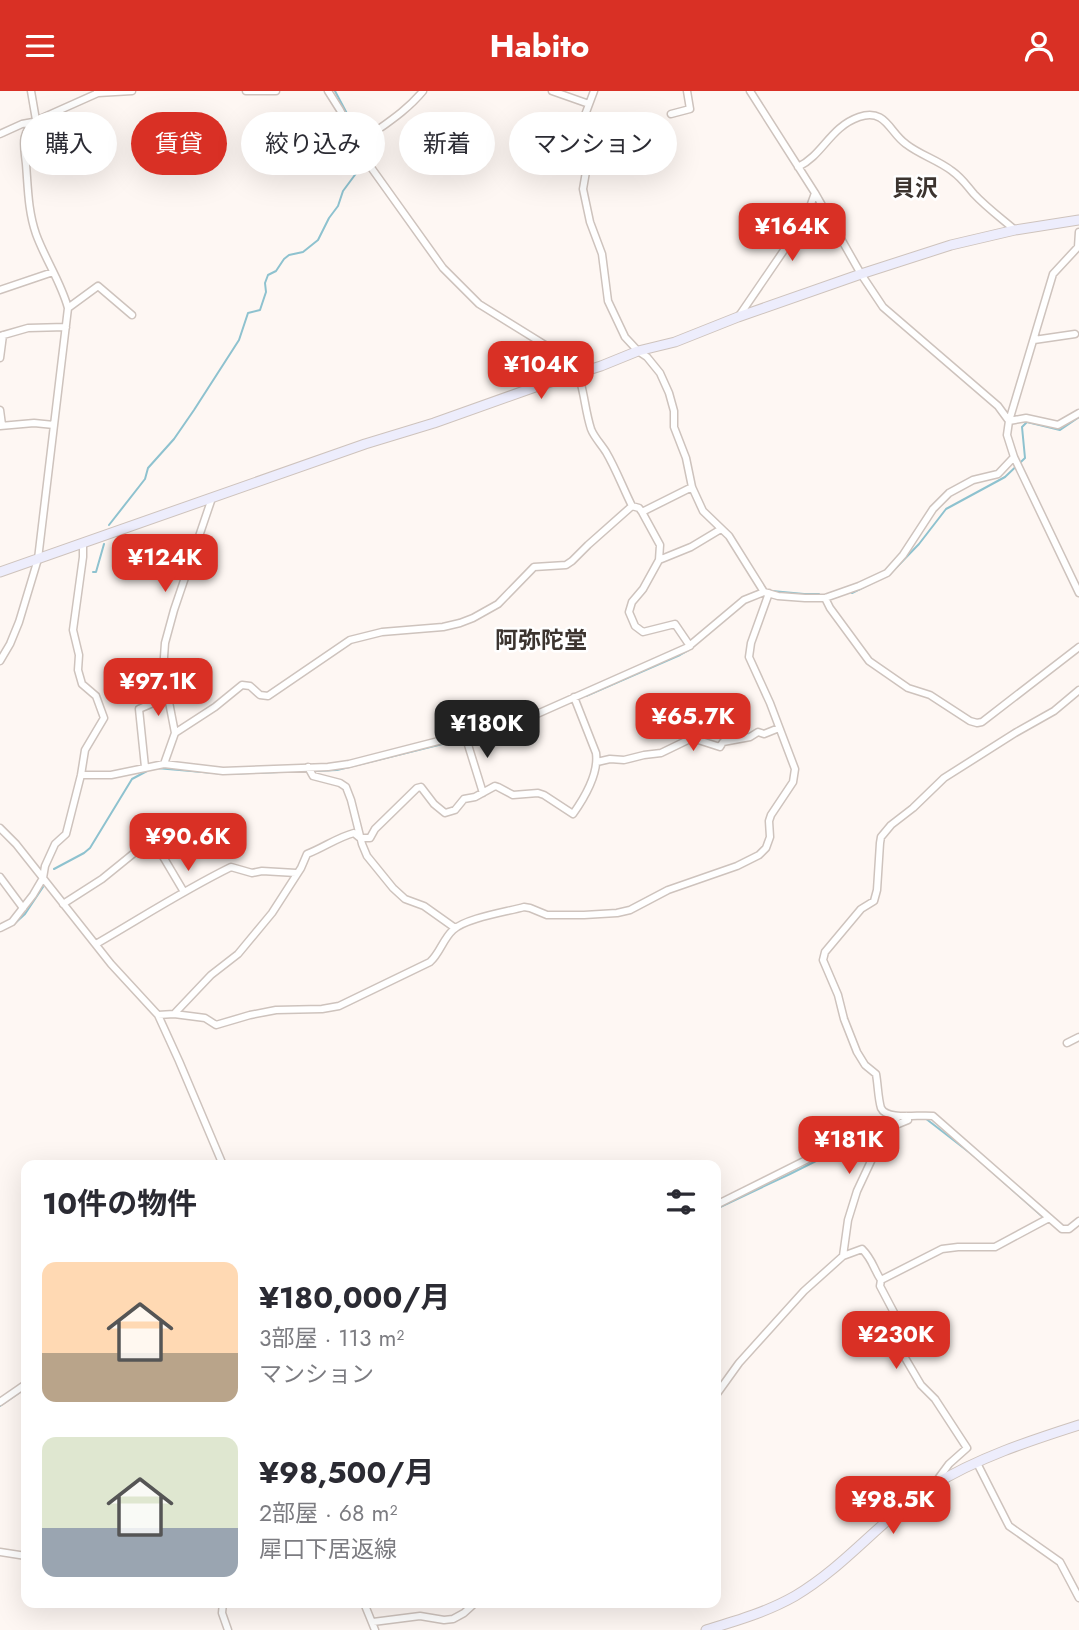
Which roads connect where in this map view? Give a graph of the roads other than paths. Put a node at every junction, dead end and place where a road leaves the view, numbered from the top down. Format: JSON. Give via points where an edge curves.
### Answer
{"nodes":[{"id":1,"x":31,"y":91,"type":"edge"},
{"id":2,"x":132,"y":91,"type":"edge"},
{"id":3,"x":246,"y":91,"type":"edge"},
{"id":4,"x":276,"y":91,"type":"edge"},
{"id":5,"x":328,"y":91,"type":"edge"},
{"id":6,"x":423,"y":91,"type":"edge"},
{"id":7,"x":552,"y":91,"type":"edge"},
{"id":8,"x":594,"y":91,"type":"edge"},
{"id":9,"x":687,"y":91,"type":"edge"},
{"id":10,"x":750,"y":91,"type":"edge"},
{"id":11,"x":98,"y":92,"type":"edge"},
{"id":12,"x":589,"y":104,"type":"junction"},
{"id":13,"x":35,"y":112,"type":"edge"},
{"id":14,"x":56,"y":112,"type":"edge"},
{"id":15,"x":341,"y":112,"type":"edge"},
{"id":16,"x":677,"y":112,"type":"edge"},
{"id":17,"x":21,"y":124,"type":"edge"},
{"id":18,"x":385,"y":125,"type":"edge"},
{"id":19,"x":0,"y":134,"type":"edge"},
{"id":20,"x":798,"y":167,"type":"junction"},
{"id":21,"x":27,"y":175,"type":"edge"},
{"id":22,"x":376,"y":175,"type":"edge"},
{"id":23,"x":815,"y":193,"type":"junction"},
{"id":24,"x":1079,"y":220,"type":"edge"},
{"id":25,"x":1015,"y":230,"type":"junction"},
{"id":26,"x":1079,"y":232,"type":"edge"},
{"id":27,"x":53,"y":272,"type":"junction"},
{"id":28,"x":861,"y":274,"type":"junction"},
{"id":29,"x":0,"y":290,"type":"edge"},
{"id":30,"x":68,"y":308,"type":"junction"},
{"id":31,"x":132,"y":315,"type":"dead end"},
{"id":32,"x":738,"y":317,"type":"junction"},
{"id":33,"x":66,"y":327,"type":"junction"},
{"id":34,"x":1075,"y":334,"type":"dead end"},
{"id":35,"x":1,"y":336,"type":"edge"},
{"id":36,"x":1034,"y":340,"type":"junction"},
{"id":37,"x":638,"y":351,"type":"junction"},
{"id":38,"x":0,"y":358,"type":"edge"},
{"id":39,"x":579,"y":373,"type":"junction"},
{"id":40,"x":0,"y":410,"type":"edge"},
{"id":41,"x":1079,"y":413,"type":"edge"},
{"id":42,"x":1009,"y":421,"type":"junction"},
{"id":43,"x":54,"y":425,"type":"junction"},
{"id":44,"x":1,"y":426,"type":"edge"},
{"id":45,"x":1014,"y":457,"type":"junction"},
{"id":46,"x":692,"y":487,"type":"junction"},
{"id":47,"x":212,"y":498,"type":"junction"},
{"id":48,"x":632,"y":506,"type":"junction"},
{"id":49,"x":642,"y":512,"type":"junction"},
{"id":50,"x":721,"y":529,"type":"junction"},
{"id":51,"x":83,"y":543,"type":"junction"},
{"id":52,"x":38,"y":559,"type":"junction"},
{"id":53,"x":659,"y":560,"type":"junction"},
{"id":54,"x":0,"y":572,"type":"edge"},
{"id":55,"x":766,"y":593,"type":"junction"},
{"id":56,"x":1079,"y":593,"type":"edge"},
{"id":57,"x":825,"y":598,"type":"junction"},
{"id":58,"x":690,"y":646,"type":"junction"},
{"id":59,"x":1079,"y":647,"type":"edge"},
{"id":60,"x":0,"y":661,"type":"edge"},
{"id":61,"x":1079,"y":690,"type":"edge"},
{"id":62,"x":167,"y":697,"type":"junction"},
{"id":63,"x":575,"y":697,"type":"junction"},
{"id":64,"x":779,"y":728,"type":"junction"},
{"id":65,"x":175,"y":733,"type":"junction"},
{"id":66,"x":465,"y":735,"type":"junction"},
{"id":67,"x":597,"y":762,"type":"junction"},
{"id":68,"x":164,"y":764,"type":"junction"},
{"id":69,"x":145,"y":767,"type":"junction"},
{"id":70,"x":308,"y":767,"type":"junction"},
{"id":71,"x":81,"y":775,"type":"junction"},
{"id":72,"x":483,"y":793,"type":"junction"},
{"id":73,"x":0,"y":828,"type":"edge"},
{"id":74,"x":7,"y":836,"type":"junction"},
{"id":75,"x":360,"y":838,"type":"junction"},
{"id":76,"x":0,"y":841,"type":"edge"},
{"id":77,"x":296,"y":873,"type":"junction"},
{"id":78,"x":0,"y":877,"type":"edge"},
{"id":79,"x":43,"y":878,"type":"junction"},
{"id":80,"x":184,"y":892,"type":"junction"},
{"id":81,"x":64,"y":904,"type":"junction"},
{"id":82,"x":23,"y":908,"type":"junction"},
{"id":83,"x":0,"y":928,"type":"edge"},
{"id":84,"x":455,"y":928,"type":"junction"},
{"id":85,"x":96,"y":944,"type":"junction"},
{"id":86,"x":174,"y":1014,"type":"junction"},
{"id":87,"x":158,"y":1015,"type":"junction"},
{"id":88,"x":1079,"y":1037,"type":"edge"},
{"id":89,"x":1066,"y":1043,"type":"dead end"},
{"id":90,"x":906,"y":1116,"type":"junction"},
{"id":91,"x":221,"y":1160,"type":"edge"},
{"id":92,"x":721,"y":1202,"type":"edge"},
{"id":93,"x":1046,"y":1219,"type":"junction"},
{"id":94,"x":1079,"y":1221,"type":"edge"},
{"id":95,"x":843,"y":1256,"type":"junction"},
{"id":96,"x":881,"y":1280,"type":"junction"},
{"id":97,"x":21,"y":1387,"type":"edge"},
{"id":98,"x":721,"y":1388,"type":"edge"},
{"id":99,"x":0,"y":1402,"type":"edge"},
{"id":100,"x":1079,"y":1425,"type":"edge"},
{"id":101,"x":977,"y":1463,"type":"junction"},
{"id":102,"x":933,"y":1486,"type":"junction"},
{"id":103,"x":0,"y":1552,"type":"edge"},
{"id":104,"x":21,"y":1555,"type":"edge"},
{"id":105,"x":1079,"y":1598,"type":"edge"},
{"id":106,"x":222,"y":1608,"type":"edge"},
{"id":107,"x":366,"y":1608,"type":"edge"},
{"id":108,"x":470,"y":1608,"type":"edge"},
{"id":109,"x":373,"y":1622,"type":"junction"},
{"id":110,"x":721,"y":1626,"type":"junction"},
{"id":111,"x":228,"y":1630,"type":"edge"},
{"id":112,"x":375,"y":1630,"type":"edge"},
{"id":113,"x":706,"y":1630,"type":"edge"},
{"id":114,"x":734,"y":1630,"type":"edge"}],
"edges":[{"from":1,"to":13,"type":"street"},
{"from":2,"to":11,"type":"street"},
{"from":3,"to":4,"type":"street"},
{"from":5,"to":15,"type":"street"},
{"from":6,"to":18,"type":"street"},
{"from":7,"to":12,"type":"street"},
{"from":8,"to":12,"type":"street"},
{"from":9,"to":16,"type":"street","via":[[690,109]]},
{"from":10,"to":20,"type":"street"},
{"from":11,"to":14,"type":"street"},
{"from":12,"to":37,"type":"street","via":[[579,131],[591,143],[583,189],[602,254],[608,301],[625,337]]},
{"from":17,"to":19,"type":"street"},
{"from":20,"to":23,"type":"street"},
{"from":20,"to":25,"type":"street","via":[[849,121],[876,115],[905,144],[963,179]]},
{"from":21,"to":27,"type":"street","via":[[30,213]]},
{"from":22,"to":39,"type":"street","via":[[467,294],[571,361]]},
{"from":23,"to":28,"type":"street"},
{"from":23,"to":32,"type":"street","via":[[806,218]]},
{"from":24,"to":25,"type":"street"},
{"from":25,"to":28,"type":"street"},
{"from":26,"to":36,"type":"street","via":[[1078,247],[1053,274]]},
{"from":27,"to":29,"type":"street"},
{"from":27,"to":30,"type":"street"},
{"from":28,"to":32,"type":"street"},
{"from":28,"to":42,"type":"street","via":[[883,307],[999,407]]},
{"from":30,"to":31,"type":"street","via":[[98,286]]},
{"from":30,"to":33,"type":"street"},
{"from":32,"to":37,"type":"street"},
{"from":33,"to":35,"type":"street","via":[[28,328]]},
{"from":33,"to":43,"type":"street"},
{"from":34,"to":36,"type":"street"},
{"from":35,"to":38,"type":"street"},
{"from":36,"to":42,"type":"street"},
{"from":37,"to":39,"type":"street"},
{"from":37,"to":46,"type":"street","via":[[660,373],[669,393]]},
{"from":39,"to":47,"type":"street"},
{"from":39,"to":48,"type":"street","via":[[592,432]]},
{"from":40,"to":44,"type":"street"},
{"from":41,"to":42,"type":"street","via":[[1058,425],[1026,418]]},
{"from":42,"to":45,"type":"street","via":[[1007,435]]},
{"from":43,"to":44,"type":"street"},
{"from":43,"to":52,"type":"street"},
{"from":45,"to":56,"type":"street"},
{"from":45,"to":57,"type":"street","via":[[998,474],[949,493],[887,573]]},
{"from":46,"to":49,"type":"street"},
{"from":46,"to":50,"type":"street","via":[[703,511]]},
{"from":47,"to":51,"type":"street"},
{"from":47,"to":62,"type":"street","via":[[165,643]]},
{"from":48,"to":49,"type":"street"},
{"from":48,"to":65,"type":"street","via":[[572,561],[534,567],[498,604],[473,618],[460,624],[350,640],[268,696],[242,685]]},
{"from":49,"to":53,"type":"street","via":[[660,545]]},
{"from":50,"to":53,"type":"street"},
{"from":50,"to":55,"type":"street"},
{"from":51,"to":52,"type":"street"},
{"from":51,"to":71,"type":"street","via":[[73,630],[82,684],[96,696],[104,718],[85,750]]},
{"from":52,"to":54,"type":"street"},
{"from":52,"to":60,"type":"street","via":[[19,622]]},
{"from":53,"to":58,"type":"street","via":[[629,613],[642,632],[675,624]]},
{"from":55,"to":57,"type":"street"},
{"from":55,"to":58,"type":"street","via":[[744,600]]},
{"from":55,"to":64,"type":"street","via":[[749,657]]},
{"from":57,"to":59,"type":"street","via":[[869,661],[908,688],[930,695],[977,723]]},
{"from":58,"to":63,"type":"street"},
{"from":61,"to":90,"type":"street","via":[[1054,711],[944,778],[891,825],[881,837],[874,901],[861,909],[823,955],[857,1052],[876,1074],[882,1110]]},
{"from":62,"to":65,"type":"street"},
{"from":62,"to":69,"type":"street","via":[[139,709]]},
{"from":63,"to":66,"type":"street","via":[[528,718]]},
{"from":63,"to":67,"type":"street"},
{"from":64,"to":67,"type":"street","via":[[723,742],[720,747],[692,739],[661,753]]},
{"from":64,"to":84,"type":"street","via":[[796,769],[793,782],[771,815],[768,843],[759,855],[630,910],[547,915],[523,907]]},
{"from":65,"to":68,"type":"street"},
{"from":66,"to":70,"type":"street","via":[[349,764]]},
{"from":66,"to":72,"type":"street"},
{"from":67,"to":72,"type":"street","via":[[573,814],[538,793],[513,795],[495,786]]},
{"from":68,"to":69,"type":"street"},
{"from":68,"to":70,"type":"street","via":[[223,771]]},
{"from":69,"to":71,"type":"street","via":[[111,775]]},
{"from":70,"to":75,"type":"street","via":[[313,776],[346,787]]},
{"from":71,"to":79,"type":"street","via":[[66,834],[55,844]]},
{"from":72,"to":75,"type":"street","via":[[464,799],[455,810],[445,813],[417,788],[370,838]]},
{"from":73,"to":74,"type":"street"},
{"from":74,"to":76,"type":"street"},
{"from":74,"to":79,"type":"street"},
{"from":75,"to":77,"type":"street","via":[[354,833],[346,835],[307,854]]},
{"from":75,"to":84,"type":"street","via":[[367,856],[393,888]]},
{"from":77,"to":80,"type":"street","via":[[252,873],[230,867]]},
{"from":77,"to":86,"type":"street","via":[[277,906],[238,954]]},
{"from":78,"to":82,"type":"street"},
{"from":79,"to":81,"type":"street"},
{"from":79,"to":82,"type":"street"},
{"from":80,"to":81,"type":"street","via":[[153,837]]},
{"from":80,"to":85,"type":"street"},
{"from":81,"to":85,"type":"street"},
{"from":82,"to":83,"type":"street"},
{"from":84,"to":86,"type":"street","via":[[430,962],[339,1006],[276,1010],[216,1025],[205,1018]]},
{"from":85,"to":87,"type":"street"},
{"from":86,"to":87,"type":"street"},
{"from":87,"to":91,"type":"street"},
{"from":88,"to":89,"type":"street"},
{"from":90,"to":92,"type":"street","via":[[868,1129]]},
{"from":90,"to":93,"type":"street","via":[[933,1116]]},
{"from":90,"to":95,"type":"street","via":[[908,1120],[886,1129],[857,1191]]},
{"from":93,"to":94,"type":"street","via":[[1062,1229]]},
{"from":93,"to":96,"type":"street","via":[[995,1247],[942,1248]]},
{"from":95,"to":96,"type":"street","via":[[862,1249]]},
{"from":95,"to":98,"type":"street","via":[[804,1291]]},
{"from":96,"to":102,"type":"street","via":[[901,1324],[891,1334],[920,1385],[935,1399],[967,1448]]},
{"from":97,"to":99,"type":"street"},
{"from":100,"to":101,"type":"street"},
{"from":101,"to":102,"type":"street"},
{"from":101,"to":105,"type":"street","via":[[1009,1525],[1060,1562]]},
{"from":102,"to":110,"type":"street","via":[[795,1596]]},
{"from":103,"to":104,"type":"street"},
{"from":106,"to":111,"type":"street"},
{"from":107,"to":109,"type":"street"},
{"from":108,"to":109,"type":"street","via":[[453,1619],[420,1616]]},
{"from":109,"to":112,"type":"street"},
{"from":110,"to":113,"type":"street"},
{"from":110,"to":114,"type":"street"}]}
